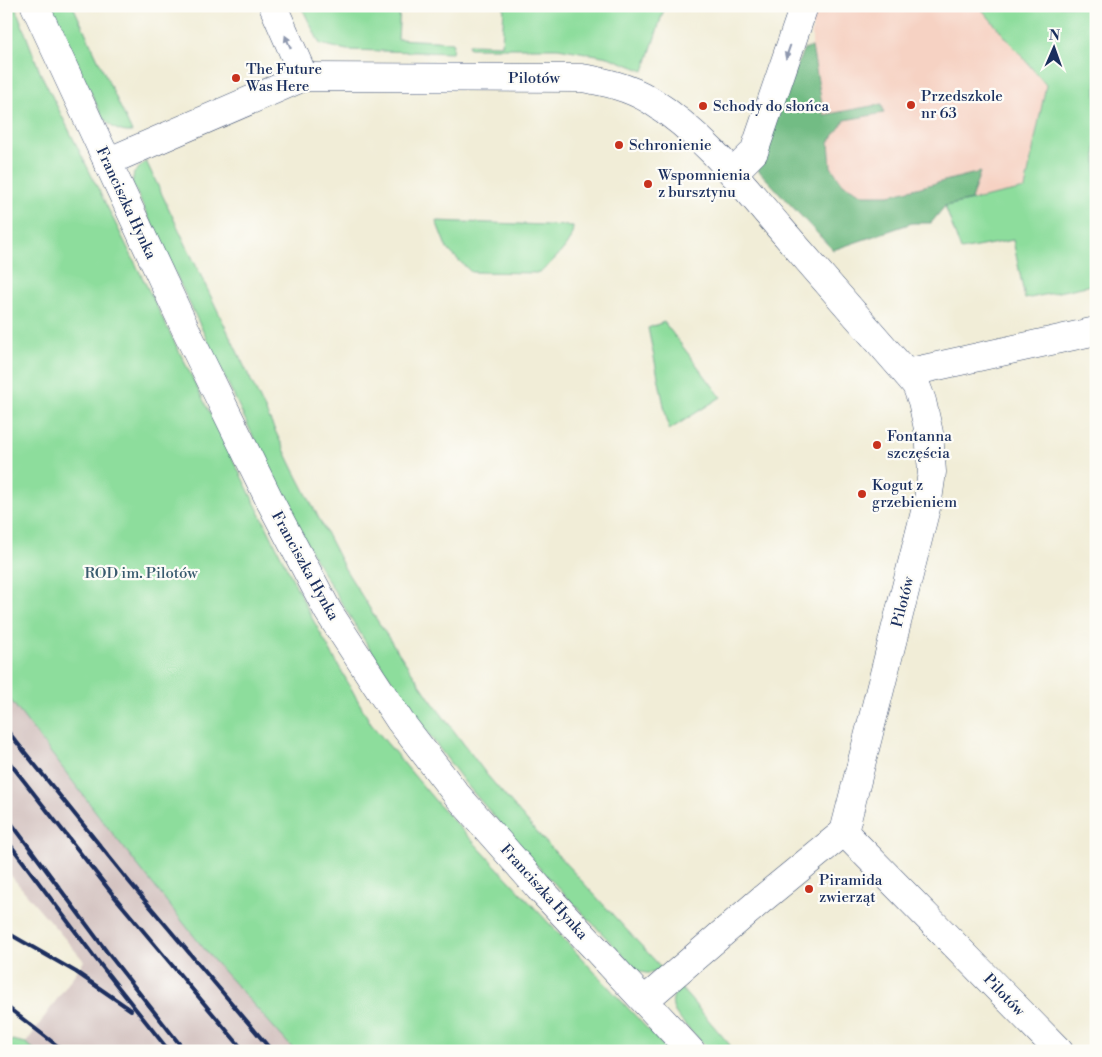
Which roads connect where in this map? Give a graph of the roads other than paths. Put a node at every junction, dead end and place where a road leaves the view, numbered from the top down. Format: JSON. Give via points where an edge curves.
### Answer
{"nodes":[{"id":1,"x":35,"y":6,"type":"edge"},
{"id":2,"x":273,"y":6,"type":"edge"},
{"id":3,"x":804,"y":6,"type":"edge"},
{"id":4,"x":304,"y":77,"type":"junction"},
{"id":5,"x":107,"y":162,"type":"junction"},
{"id":6,"x":733,"y":173,"type":"junction"},
{"id":7,"x":1096,"y":332,"type":"edge"},
{"id":8,"x":906,"y":373,"type":"junction"},
{"id":9,"x":844,"y":832,"type":"junction"},
{"id":10,"x":645,"y":1000,"type":"junction"},
{"id":11,"x":691,"y":1051,"type":"edge"},
{"id":12,"x":1059,"y":1051,"type":"edge"}],
"edges":[{"from":1,"to":5,"type":"street","name":"Franciszka Hynka"},
{"from":4,"to":2,"type":"street","one_way":true},
{"from":3,"to":6,"type":"street","one_way":true,"via":[[754,152]]},
{"from":4,"to":5,"type":"street","name":"Pilotów"},
{"from":4,"to":6,"type":"street","name":"Pilotów","via":[[582,78],[606,82],[630,90],[674,117]]},
{"from":5,"to":10,"type":"street","name":"Franciszka Hynka","via":[[266,494],[328,611],[400,721],[457,795],[545,895]]},
{"from":6,"to":8,"type":"street","name":"Pilotów"},
{"from":7,"to":8,"type":"street"},
{"from":8,"to":9,"type":"street","name":"Pilotów","via":[[916,385],[922,401],[932,472],[924,516]]},
{"from":9,"to":10,"type":"street"},
{"from":9,"to":12,"type":"street","name":"Pilotów"},
{"from":10,"to":11,"type":"street","name":"Franciszka Hynka"}]}
